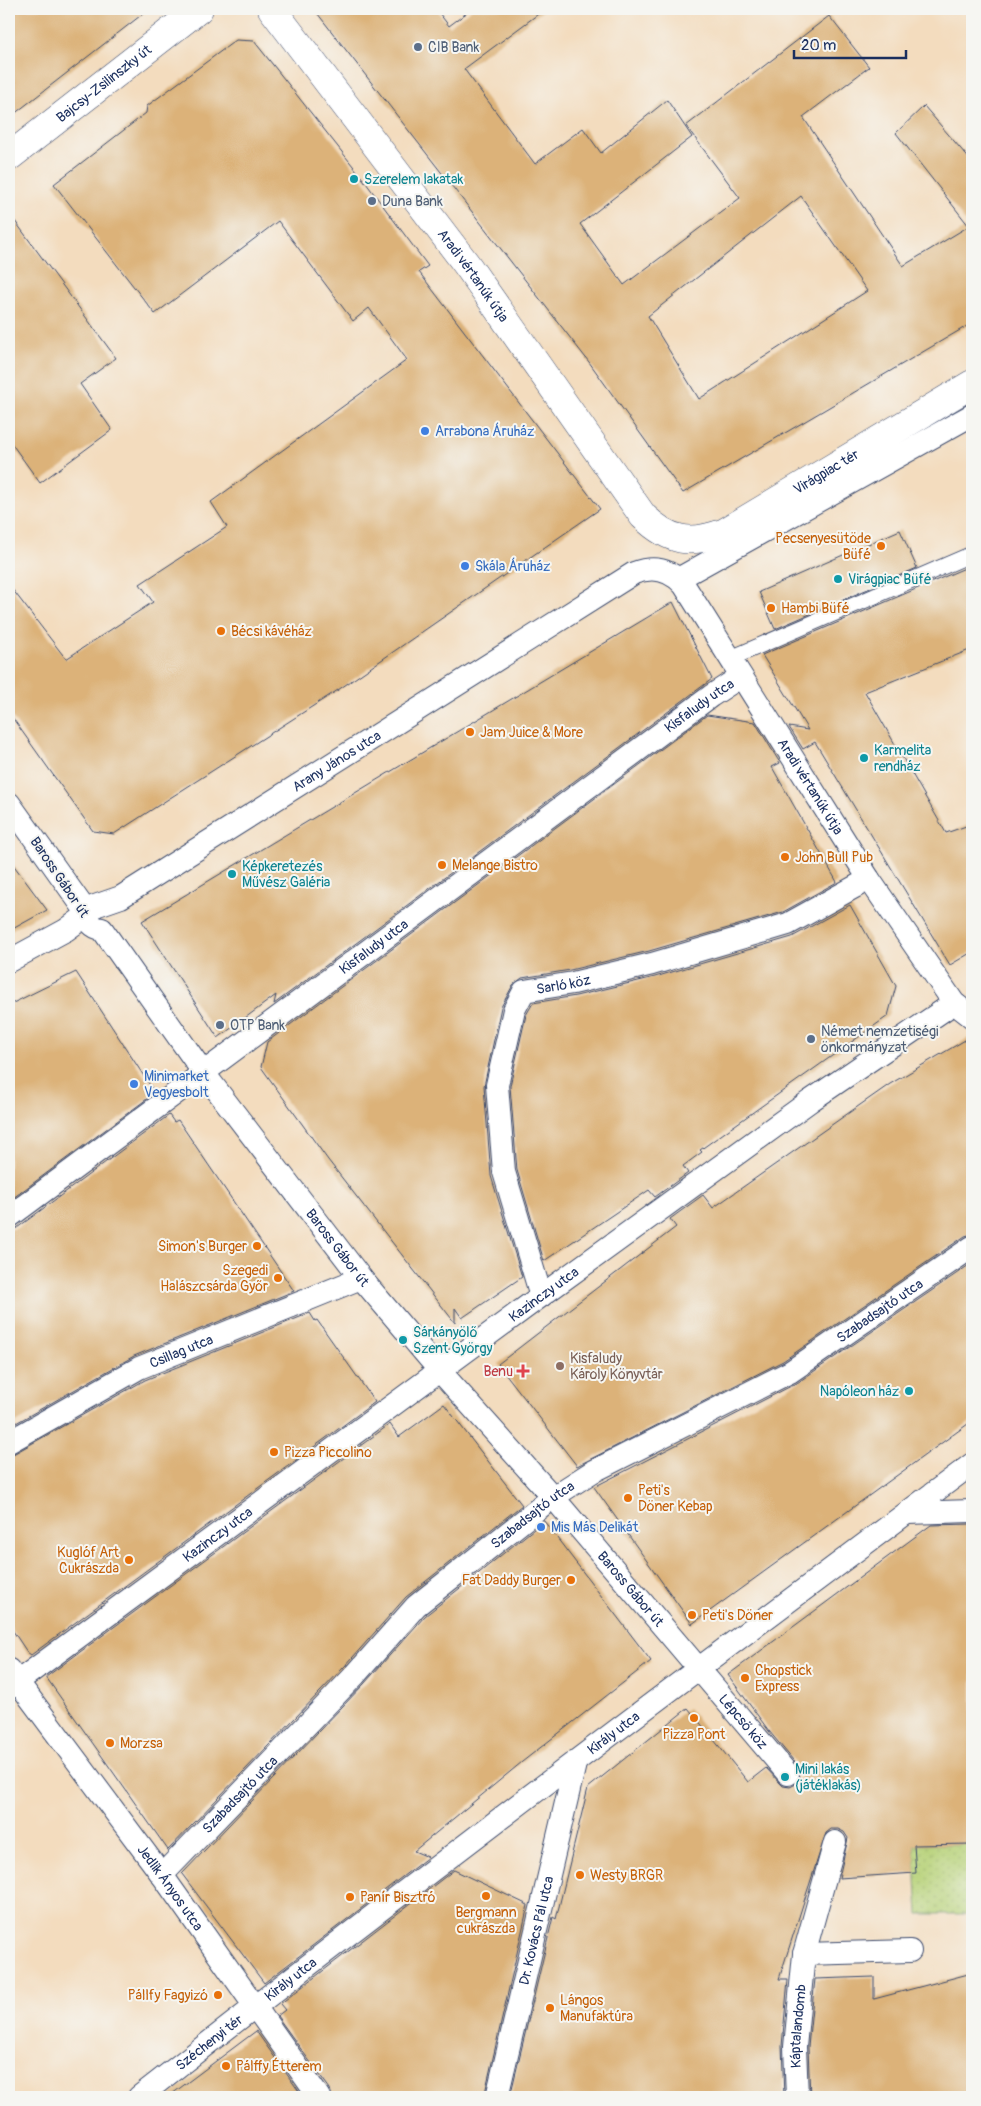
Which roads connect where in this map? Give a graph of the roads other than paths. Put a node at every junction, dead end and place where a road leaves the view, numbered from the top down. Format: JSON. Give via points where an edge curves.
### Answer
{"nodes":[{"id":1,"x":199,"y":9,"type":"edge"},
{"id":2,"x":272,"y":9,"type":"edge"},
{"id":3,"x":9,"y":157,"type":"edge"},
{"id":4,"x":972,"y":384,"type":"edge"},
{"id":5,"x":972,"y":415,"type":"edge"},
{"id":6,"x":675,"y":538,"type":"joint"},
{"id":7,"x":972,"y":554,"type":"edge"},
{"id":8,"x":673,"y":575,"type":"junction"},
{"id":9,"x":734,"y":668,"type":"junction"},
{"id":10,"x":9,"y":803,"type":"edge"},
{"id":11,"x":869,"y":879,"type":"junction"},
{"id":12,"x":88,"y":914,"type":"junction"},
{"id":13,"x":9,"y":961,"type":"edge"},
{"id":14,"x":954,"y":1004,"type":"junction"},
{"id":15,"x":972,"y":1017,"type":"edge"},
{"id":16,"x":203,"y":1072,"type":"junction"},
{"id":17,"x":9,"y":1217,"type":"edge"},
{"id":18,"x":972,"y":1247,"type":"edge"},
{"id":19,"x":361,"y":1278,"type":"junction"},
{"id":20,"x":541,"y":1296,"type":"junction"},
{"id":21,"x":440,"y":1370,"type":"junction"},
{"id":22,"x":9,"y":1442,"type":"edge"},
{"id":23,"x":972,"y":1464,"type":"edge"},
{"id":24,"x":553,"y":1497,"type":"junction"},
{"id":25,"x":972,"y":1511,"type":"edge"},
{"id":26,"x":907,"y":1513,"type":"junction"},
{"id":27,"x":700,"y":1668,"type":"junction"},
{"id":28,"x":11,"y":1679,"type":"edge"},
{"id":29,"x":575,"y":1764,"type":"junction"},
{"id":30,"x":788,"y":1774,"type":"dead end"},
{"id":31,"x":835,"y":1842,"type":"dead end"},
{"id":32,"x":162,"y":1875,"type":"junction"},
{"id":33,"x":910,"y":1951,"type":"dead end"},
{"id":34,"x":804,"y":1954,"type":"junction"},
{"id":35,"x":255,"y":2006,"type":"junction"},
{"id":36,"x":139,"y":2097,"type":"edge"},
{"id":37,"x":319,"y":2097,"type":"edge"},
{"id":38,"x":497,"y":2097,"type":"edge"},
{"id":39,"x":796,"y":2097,"type":"edge"}],
"edges":[{"from":1,"to":3,"type":"street","name":"Bajcsy-Zsilinszky út"},
{"from":2,"to":6,"type":"street","name":"Aradi vértanúk útja","via":[[467,265],[643,516],[660,532]]},
{"from":4,"to":6,"type":"street","name":"Virágpiac tér","via":[[725,532],[706,539]]},
{"from":5,"to":8,"type":"street"},
{"from":7,"to":9,"type":"lane"},
{"from":8,"to":9,"type":"street","name":"Aradi vértanúk útja"},
{"from":8,"to":12,"type":"street","name":"Arany János utca","via":[[643,570],[634,573],[121,897],[95,906]]},
{"from":9,"to":11,"type":"street","name":"Aradi vértanúk útja"},
{"from":9,"to":16,"type":"street","name":"Kisfaludy utca","via":[[711,696]]},
{"from":10,"to":12,"type":"street","name":"Baross Gábor út"},
{"from":11,"to":14,"type":"street","name":"Aradi vértanúk útja"},
{"from":11,"to":20,"type":"street","name":"Sarló köz","via":[[788,924],[652,964],[524,992],[514,1010],[497,1085],[504,1172]]},
{"from":12,"to":13,"type":"street","name":"Arany János utca","via":[[66,930]]},
{"from":12,"to":16,"type":"street","name":"Baross Gábor út","via":[[90,923],[102,929]]},
{"from":14,"to":15,"type":"street","name":"Aradi vértanúk útja"},
{"from":14,"to":20,"type":"street","name":"Kazinczy utca","via":[[810,1101]]},
{"from":16,"to":17,"type":"street","name":"Kisfaludy utca"},
{"from":16,"to":19,"type":"street","name":"Baross Gábor út"},
{"from":18,"to":24,"type":"street","name":"Szabadsajtó utca","via":[[790,1372],[592,1472]]},
{"from":19,"to":21,"type":"street","name":"Baross Gábor út"},
{"from":19,"to":22,"type":"street","name":"Csillag utca","via":[[139,1368]]},
{"from":20,"to":21,"type":"street","name":"Kazinczy utca"},
{"from":21,"to":24,"type":"street","name":"Baross Gábor út"},
{"from":21,"to":28,"type":"street","name":"Kazinczy utca"},
{"from":23,"to":26,"type":"street","name":"Király utca"},
{"from":24,"to":27,"type":"street","name":"Baross Gábor út"},
{"from":24,"to":32,"type":"street","name":"Szabadsajtó utca","via":[[416,1606],[355,1675]]},
{"from":25,"to":26,"type":"street"},
{"from":26,"to":27,"type":"street","name":"Király utca"},
{"from":27,"to":29,"type":"street","name":"Király utca"},
{"from":27,"to":30,"type":"street","name":"Lépcső köz"},
{"from":28,"to":32,"type":"street","name":"Jedlik Ányos utca"},
{"from":29,"to":35,"type":"street","name":"Király utca"},
{"from":29,"to":38,"type":"street","name":"Dr. Kovács Pál utca"},
{"from":31,"to":34,"type":"street","name":"Káptalandomb"},
{"from":32,"to":35,"type":"street","name":"Jedlik Ányos utca"},
{"from":33,"to":34,"type":"street"},
{"from":34,"to":39,"type":"street","name":"Káptalandomb","via":[[795,2047]]},
{"from":35,"to":36,"type":"street","name":"Széchenyi tér"},
{"from":35,"to":37,"type":"street","name":"Jedlik Ányos utca"}]}
